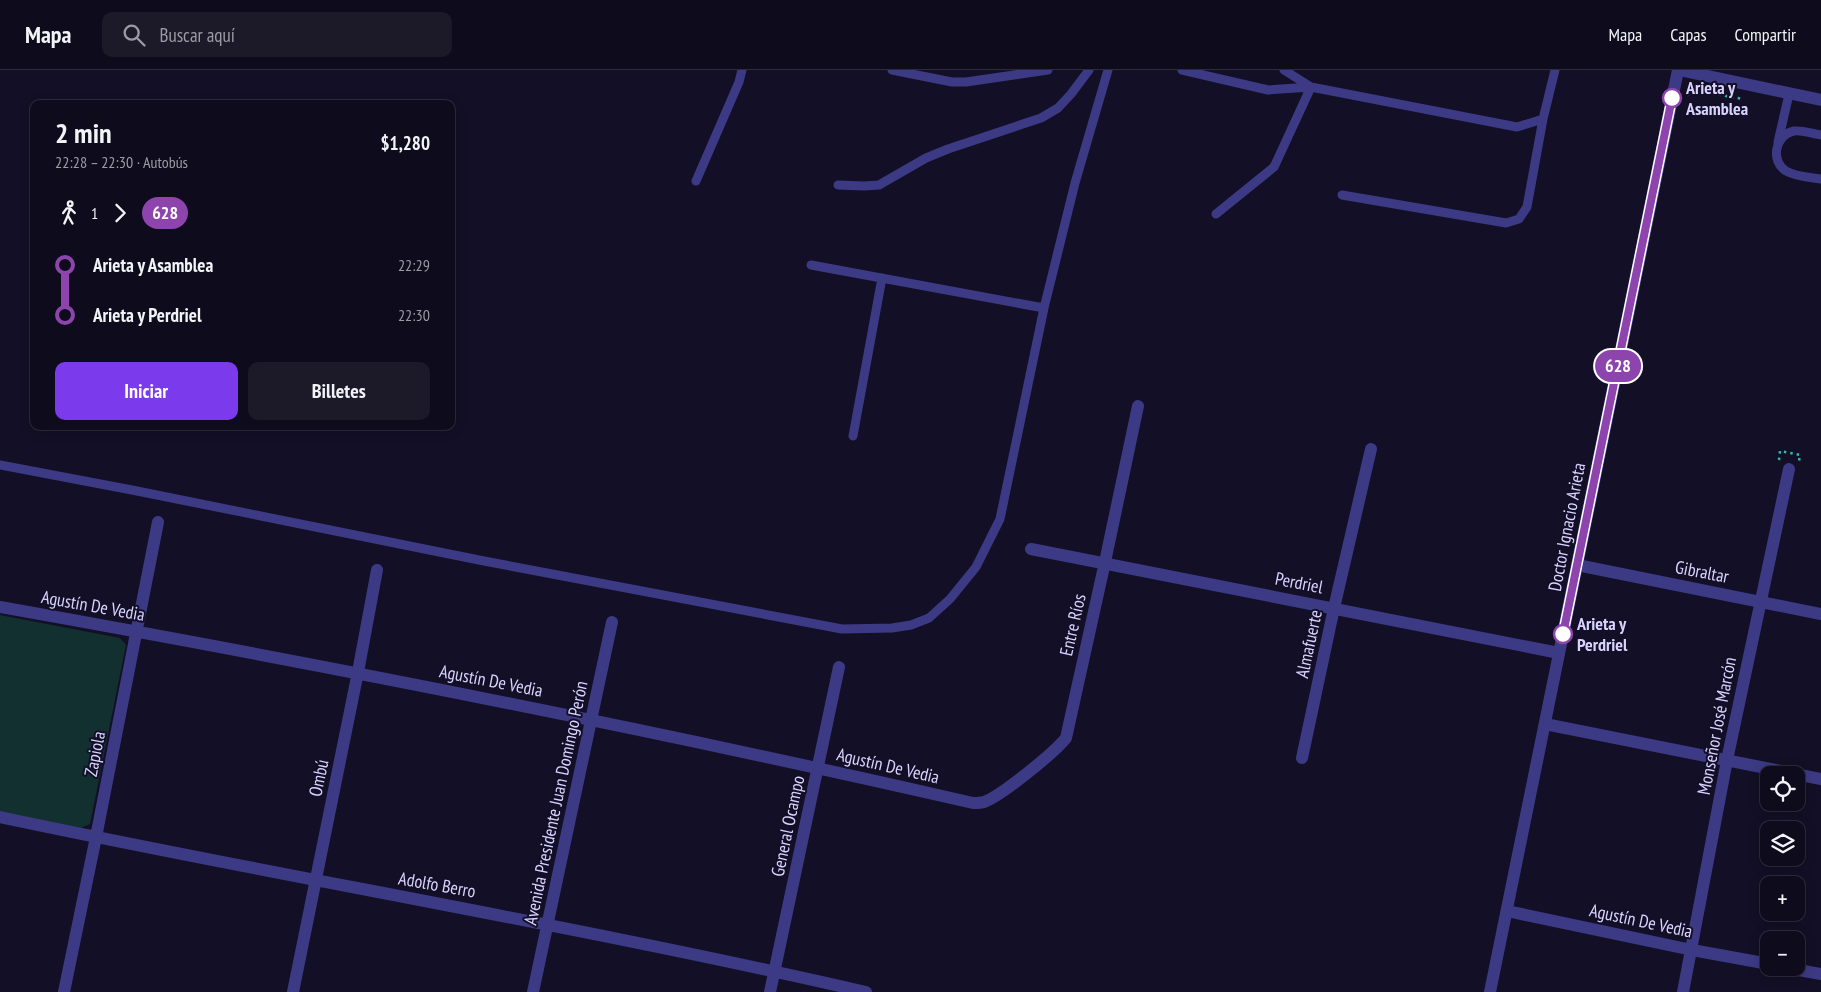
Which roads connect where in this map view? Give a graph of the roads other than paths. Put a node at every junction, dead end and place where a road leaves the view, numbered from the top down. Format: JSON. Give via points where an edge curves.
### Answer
{"nodes":[{"id":1,"x":742,"y":70,"type":"edge"},
{"id":2,"x":892,"y":70,"type":"edge"},
{"id":3,"x":1048,"y":70,"type":"edge"},
{"id":4,"x":1088,"y":70,"type":"edge"},
{"id":5,"x":1108,"y":70,"type":"edge"},
{"id":6,"x":1182,"y":70,"type":"edge"},
{"id":7,"x":1284,"y":70,"type":"edge"},
{"id":8,"x":1555,"y":70,"type":"edge"},
{"id":9,"x":1678,"y":70,"type":"edge"},
{"id":10,"x":1311,"y":87,"type":"junction"},
{"id":11,"x":1789,"y":94,"type":"junction"},
{"id":12,"x":1821,"y":100,"type":"edge"},
{"id":13,"x":1543,"y":119,"type":"junction"},
{"id":14,"x":1821,"y":135,"type":"edge"},
{"id":15,"x":1777,"y":147,"type":"junction"},
{"id":16,"x":1821,"y":179,"type":"edge"},
{"id":17,"x":696,"y":181,"type":"dead end"},
{"id":18,"x":838,"y":185,"type":"dead end"},
{"id":19,"x":1342,"y":195,"type":"dead end"},
{"id":20,"x":1216,"y":214,"type":"dead end"},
{"id":21,"x":811,"y":265,"type":"dead end"},
{"id":22,"x":882,"y":278,"type":"junction"},
{"id":23,"x":1044,"y":308,"type":"junction"},
{"id":24,"x":1138,"y":406,"type":"dead end"},
{"id":25,"x":853,"y":436,"type":"dead end"},
{"id":26,"x":1371,"y":449,"type":"dead end"},
{"id":27,"x":0,"y":465,"type":"edge"},
{"id":28,"x":1794,"y":467,"type":"road end"},
{"id":29,"x":158,"y":522,"type":"dead end"},
{"id":30,"x":1031,"y":549,"type":"dead end"},
{"id":31,"x":1105,"y":562,"type":"junction"},
{"id":32,"x":1577,"y":565,"type":"junction"},
{"id":33,"x":377,"y":570,"type":"dead end"},
{"id":34,"x":1760,"y":602,"type":"junction"},
{"id":35,"x":0,"y":607,"type":"edge"},
{"id":36,"x":1334,"y":608,"type":"junction"},
{"id":37,"x":1821,"y":614,"type":"edge"},
{"id":38,"x":612,"y":622,"type":"dead end"},
{"id":39,"x":137,"y":631,"type":"junction"},
{"id":40,"x":1559,"y":653,"type":"junction"},
{"id":41,"x":839,"y":667,"type":"dead end"},
{"id":42,"x":358,"y":672,"type":"junction"},
{"id":43,"x":592,"y":720,"type":"junction"},
{"id":44,"x":1545,"y":724,"type":"junction"},
{"id":45,"x":1302,"y":758,"type":"dead end"},
{"id":46,"x":1727,"y":760,"type":"junction"},
{"id":47,"x":818,"y":768,"type":"junction"},
{"id":48,"x":1821,"y":779,"type":"edge"},
{"id":49,"x":973,"y":804,"type":"joint"},
{"id":50,"x":0,"y":817,"type":"edge"},
{"id":51,"x":96,"y":837,"type":"junction"},
{"id":52,"x":315,"y":881,"type":"junction"},
{"id":53,"x":1507,"y":911,"type":"junction"},
{"id":54,"x":548,"y":924,"type":"junction"},
{"id":55,"x":1692,"y":950,"type":"junction"},
{"id":56,"x":1760,"y":962,"type":"edge"},
{"id":57,"x":775,"y":971,"type":"junction"},
{"id":58,"x":1805,"y":971,"type":"edge"},
{"id":59,"x":1821,"y":974,"type":"edge"},
{"id":60,"x":64,"y":992,"type":"edge"},
{"id":61,"x":293,"y":992,"type":"edge"},
{"id":62,"x":533,"y":992,"type":"edge"},
{"id":63,"x":770,"y":992,"type":"edge"},
{"id":64,"x":866,"y":992,"type":"edge"},
{"id":65,"x":1490,"y":992,"type":"edge"},
{"id":66,"x":1683,"y":992,"type":"edge"}],
"edges":[{"from":1,"to":17,"type":"lane"},
{"from":2,"to":3,"type":"lane","via":[[952,82]]},
{"from":4,"to":18,"type":"lane","via":[[1058,108],[1041,118],[926,158],[879,185]]},
{"from":5,"to":23,"type":"lane","via":[[1075,183]]},
{"from":6,"to":10,"type":"lane","via":[[1268,90]]},
{"from":7,"to":10,"type":"lane"},
{"from":8,"to":13,"type":"lane"},
{"from":9,"to":11,"type":"street"},
{"from":9,"to":32,"type":"street","name":"Doctor Ignacio Arieta"},
{"from":10,"to":13,"type":"lane","via":[[1517,127]]},
{"from":10,"to":20,"type":"lane","via":[[1274,168]]},
{"from":11,"to":12,"type":"street"},
{"from":11,"to":15,"type":"lane"},
{"from":13,"to":19,"type":"lane","via":[[1527,207],[1519,219],[1506,223]]},
{"from":14,"to":15,"type":"lane","via":[[1791,132],[1780,140]]},
{"from":15,"to":16,"type":"lane","via":[[1778,161],[1787,171]]},
{"from":21,"to":22,"type":"lane"},
{"from":22,"to":23,"type":"lane"},
{"from":22,"to":25,"type":"lane"},
{"from":23,"to":27,"type":"lane","via":[[1000,519],[976,567],[950,599],[929,618],[892,628],[842,629]]},
{"from":24,"to":31,"type":"street","name":"Entre Ríos"},
{"from":26,"to":36,"type":"street","name":"Almafuerte"},
{"from":28,"to":34,"type":"street","name":"Monseñor José Marcón"},
{"from":29,"to":39,"type":"street","name":"Zapiola"},
{"from":30,"to":31,"type":"street","name":"Perdriel"},
{"from":31,"to":36,"type":"street","name":"Perdriel"},
{"from":31,"to":49,"type":"street","name":"Entre Ríos","via":[[1066,738],[1057,749],[999,793],[985,802]]},
{"from":32,"to":34,"type":"street","name":"Gibraltar"},
{"from":32,"to":40,"type":"street","name":"Doctor Ignacio Arieta"},
{"from":33,"to":42,"type":"street","name":"Ombú"},
{"from":34,"to":37,"type":"street","name":"Gibraltar"},
{"from":34,"to":46,"type":"street","name":"Monseñor José Marcón"},
{"from":35,"to":39,"type":"street","name":"Agustín De Vedia"},
{"from":36,"to":40,"type":"street","name":"Perdriel"},
{"from":36,"to":45,"type":"street","name":"Almafuerte"},
{"from":38,"to":43,"type":"street","name":"Avenida Presidente Juan Domingo Perón"},
{"from":39,"to":42,"type":"street","name":"Agustín De Vedia"},
{"from":39,"to":51,"type":"street","name":"Zapiola"},
{"from":40,"to":44,"type":"street","name":"Doctor Ignacio Arieta"},
{"from":41,"to":47,"type":"street","name":"General Ocampo"},
{"from":42,"to":43,"type":"street","name":"Agustín De Vedia"},
{"from":42,"to":52,"type":"street","name":"Ombú"},
{"from":43,"to":47,"type":"street","name":"Agustín De Vedia"},
{"from":43,"to":54,"type":"street","name":"Avenida Presidente Juan Domingo Perón"},
{"from":44,"to":46,"type":"street"},
{"from":44,"to":53,"type":"street","name":"Doctor Ignacio Arieta"},
{"from":46,"to":48,"type":"street"},
{"from":46,"to":55,"type":"street","name":"Monseñor José Marcón"},
{"from":47,"to":49,"type":"street","name":"Agustín De Vedia"},
{"from":47,"to":57,"type":"street","name":"General Ocampo"},
{"from":50,"to":51,"type":"street","name":"Adolfo Berro"},
{"from":51,"to":52,"type":"street","name":"Adolfo Berro"},
{"from":51,"to":60,"type":"street","name":"Zapiola"},
{"from":52,"to":54,"type":"street","name":"Adolfo Berro"},
{"from":52,"to":61,"type":"street","name":"Ombú"},
{"from":53,"to":55,"type":"street","name":"Agustín De Vedia"},
{"from":53,"to":65,"type":"street","name":"Doctor Ignacio Arieta"},
{"from":54,"to":57,"type":"street","name":"Adolfo Berro"},
{"from":54,"to":62,"type":"street","name":"Avenida Presidente Juan Domingo Perón"},
{"from":55,"to":56,"type":"street","name":"Agustín De Vedia"},
{"from":55,"to":66,"type":"street","name":"Monseñor José Marcón"},
{"from":57,"to":63,"type":"street","name":"General Ocampo"},
{"from":57,"to":64,"type":"street","name":"Adolfo Berro"},
{"from":58,"to":59,"type":"street"}]}
